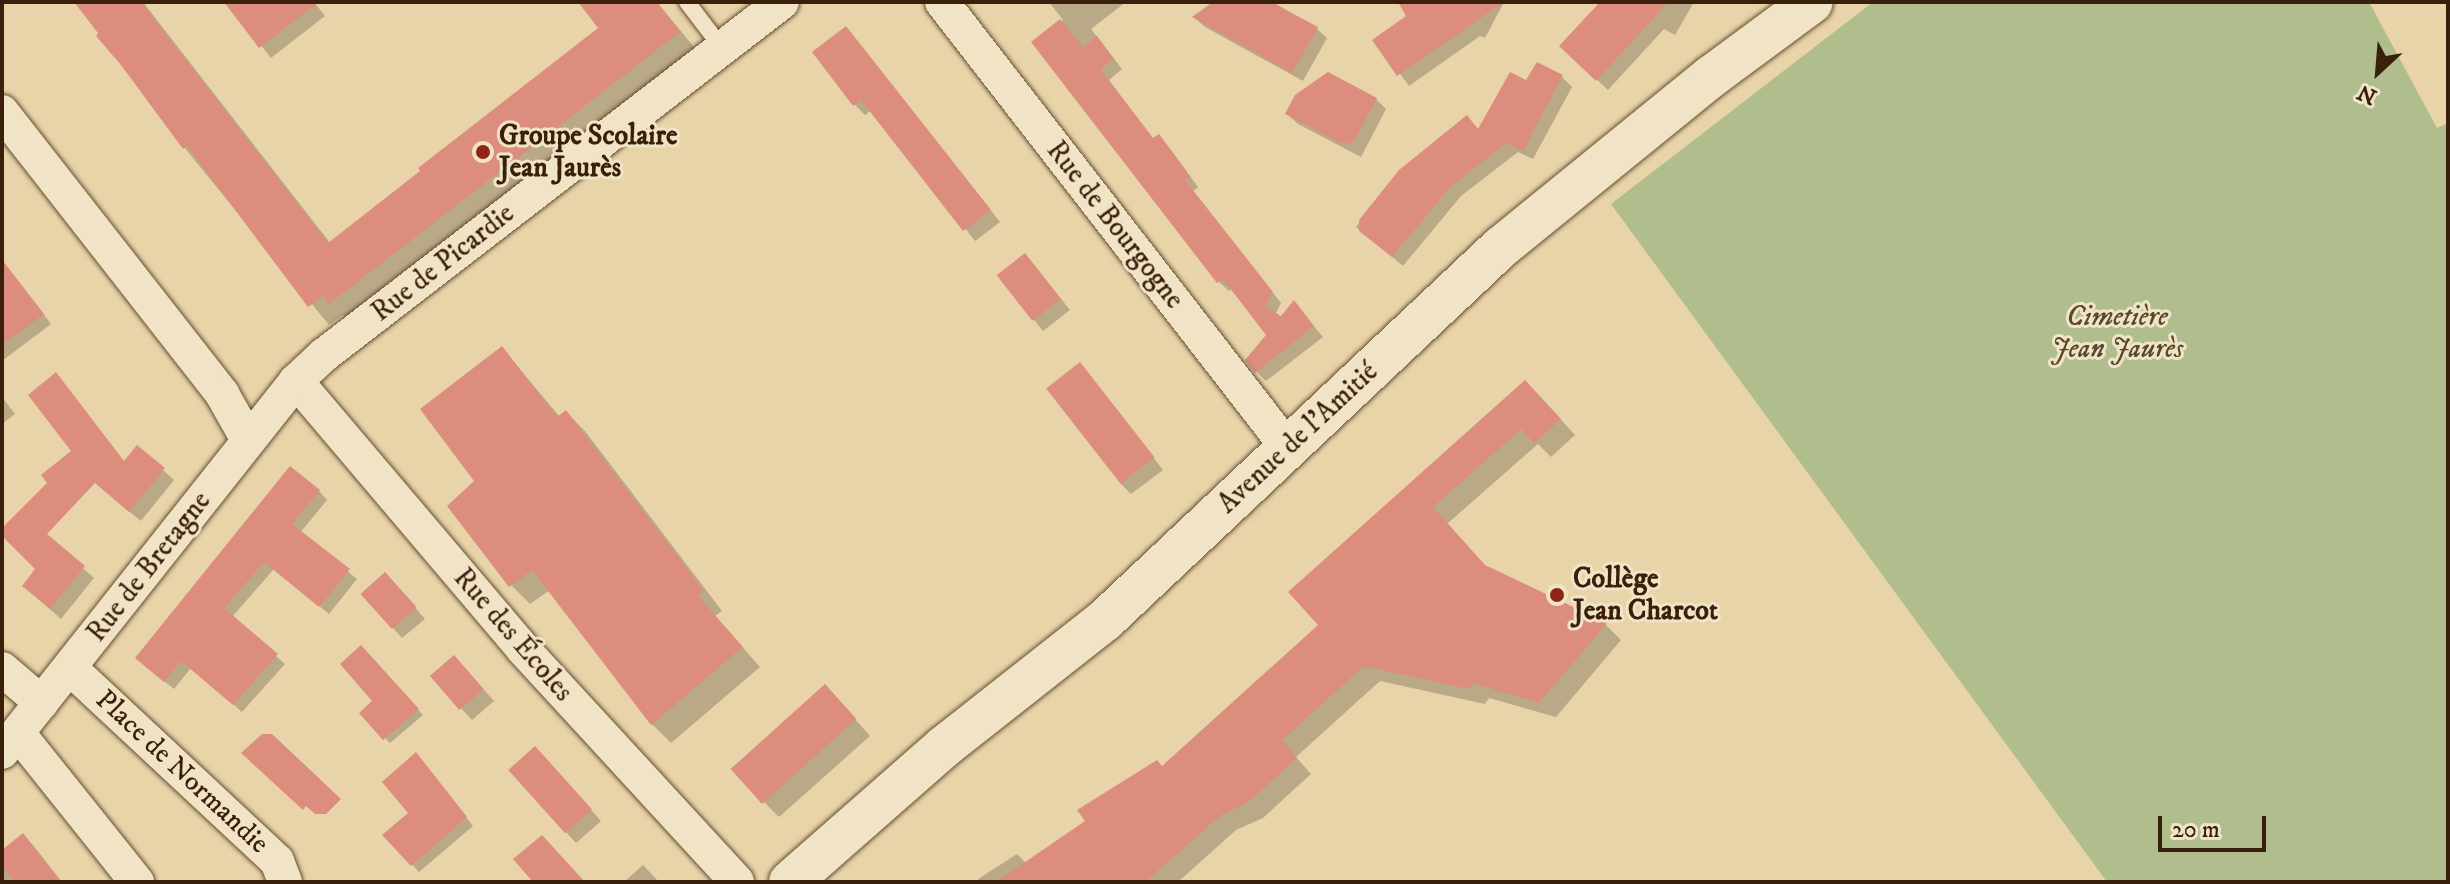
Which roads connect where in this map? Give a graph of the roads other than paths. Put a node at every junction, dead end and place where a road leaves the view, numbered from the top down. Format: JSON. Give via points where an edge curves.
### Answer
{"nodes":[{"id":1,"x":687,"y":2,"type":"edge"},
{"id":2,"x":782,"y":2,"type":"edge"},
{"id":3,"x":942,"y":2,"type":"edge"},
{"id":4,"x":1812,"y":2,"type":"edge"},
{"id":5,"x":722,"y":48,"type":"junction"},
{"id":6,"x":2,"y":112,"type":"edge"},
{"id":7,"x":296,"y":381,"type":"junction"},
{"id":8,"x":248,"y":440,"type":"junction"},
{"id":9,"x":1287,"y":447,"type":"junction"},
{"id":10,"x":70,"y":668,"type":"junction"},
{"id":11,"x":2,"y":669,"type":"edge"},
{"id":12,"x":42,"y":703,"type":"junction"},
{"id":13,"x":10,"y":742,"type":"edge"},
{"id":14,"x":137,"y":882,"type":"edge"},
{"id":15,"x":285,"y":882,"type":"edge"},
{"id":16,"x":737,"y":882,"type":"edge"},
{"id":17,"x":790,"y":882,"type":"edge"}],
"edges":[{"from":1,"to":5,"type":"lane"},
{"from":2,"to":5,"type":"street","name":"Rue de Picardie"},
{"from":3,"to":9,"type":"street","name":"Rue de Bourgogne"},
{"from":4,"to":9,"type":"street","name":"Avenue de l'Amitié","via":[[1500,248]]},
{"from":5,"to":7,"type":"street","name":"Rue de Picardie"},
{"from":6,"to":8,"type":"street","via":[[222,394]]},
{"from":7,"to":8,"type":"street","name":"Rue de Bretagne"},
{"from":7,"to":16,"type":"street","name":"Rue des Écoles","via":[[523,649]]},
{"from":8,"to":10,"type":"street","name":"Rue de Bretagne"},
{"from":9,"to":17,"type":"street","name":"Avenue de l'Amitié","via":[[1105,620],[945,746]]},
{"from":10,"to":12,"type":"street","name":"Rue de Bretagne"},
{"from":10,"to":15,"type":"street","name":"Place de Normandie","via":[[277,861]]},
{"from":11,"to":12,"type":"street"},
{"from":12,"to":13,"type":"street","name":"Rue de Bretagne"},
{"from":13,"to":14,"type":"street"}]}
